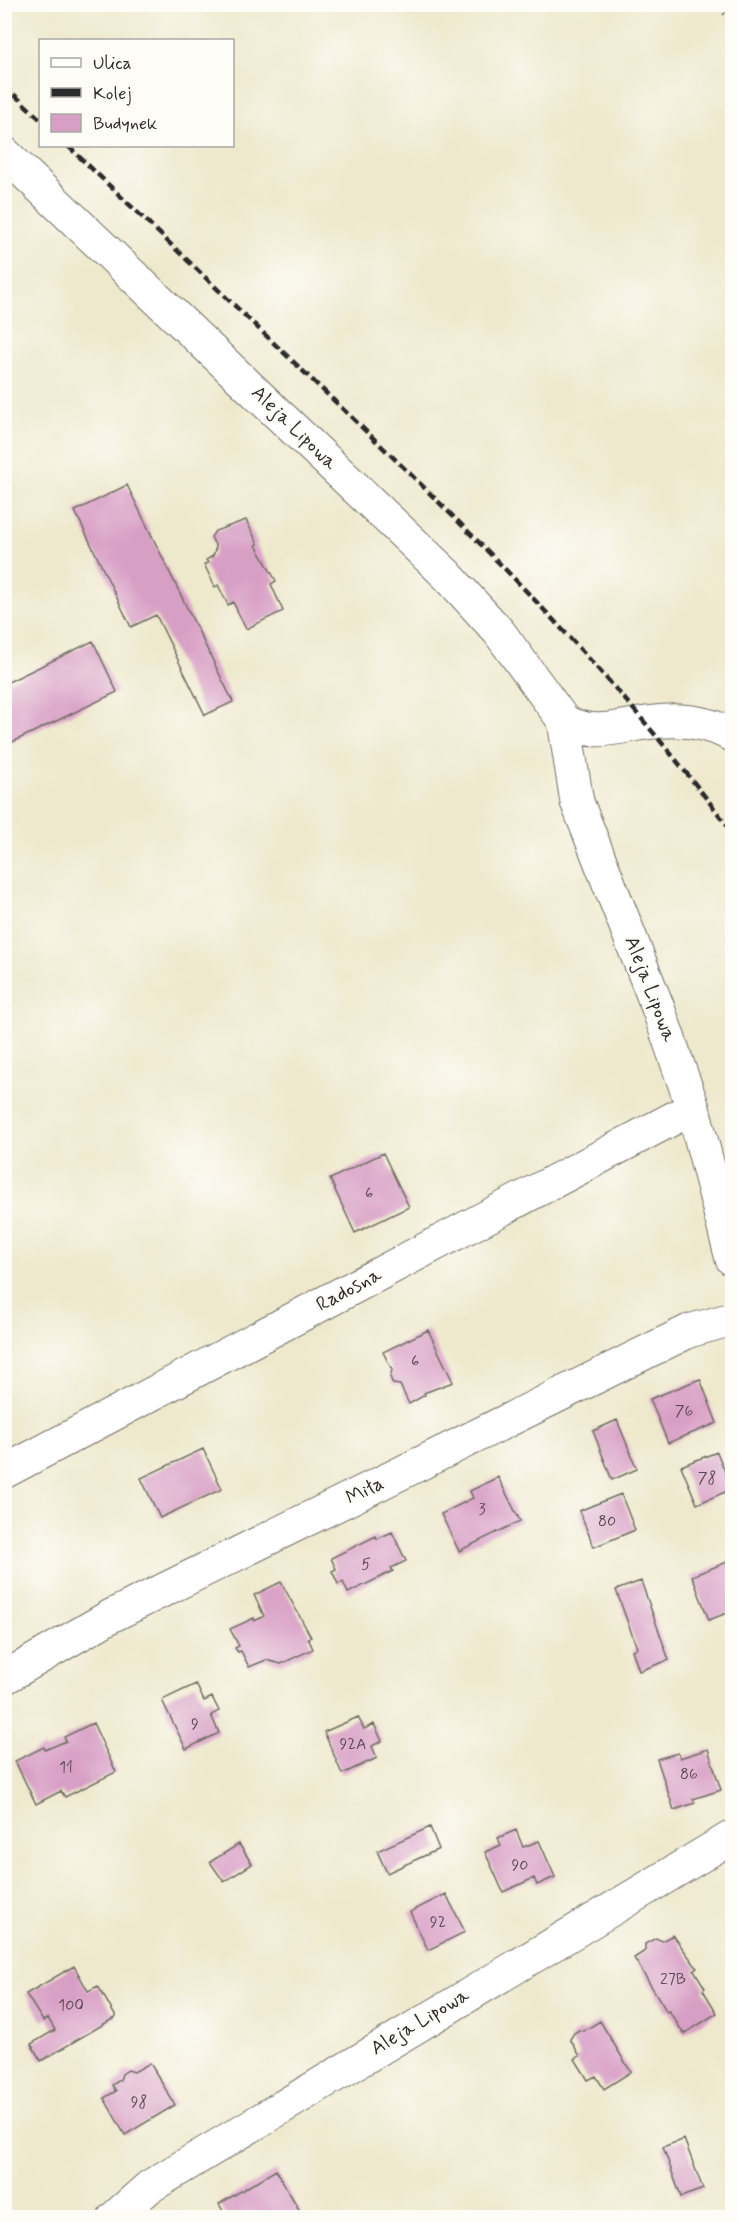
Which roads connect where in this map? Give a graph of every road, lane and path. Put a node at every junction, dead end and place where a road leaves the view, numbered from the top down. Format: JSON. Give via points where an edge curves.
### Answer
{"nodes":[{"id":1,"x":716,"y":4,"type":"edge"},
{"id":2,"x":732,"y":23,"type":"edge"},
{"id":3,"x":4,"y":153,"type":"edge"},
{"id":4,"x":564,"y":721,"type":"junction"},
{"id":5,"x":732,"y":735,"type":"edge"},
{"id":6,"x":693,"y":1108,"type":"junction"},
{"id":7,"x":732,"y":1259,"type":"edge"},
{"id":8,"x":732,"y":1318,"type":"edge"},
{"id":9,"x":4,"y":1472,"type":"edge"},
{"id":10,"x":4,"y":1678,"type":"edge"},
{"id":11,"x":732,"y":1837,"type":"edge"},
{"id":12,"x":114,"y":2217,"type":"edge"}],
"edges":[{"from":1,"to":2,"type":"path"},
{"from":3,"to":4,"type":"street","name":"Aleja Lipowa","via":[[447,575],[499,632]]},
{"from":4,"to":5,"type":"street","via":[[576,728],[597,730],[655,722],[695,722]]},
{"from":4,"to":6,"type":"street","name":"Aleja Lipowa","via":[[577,802]]},
{"from":6,"to":7,"type":"street","name":"Aleja Lipowa"},
{"from":6,"to":9,"type":"street","name":"Radosna"},
{"from":8,"to":10,"type":"street","name":"Miła","via":[[689,1331],[111,1616]]},
{"from":11,"to":12,"type":"street","name":"Aleja Lipowa","via":[[149,2187]]}]}
